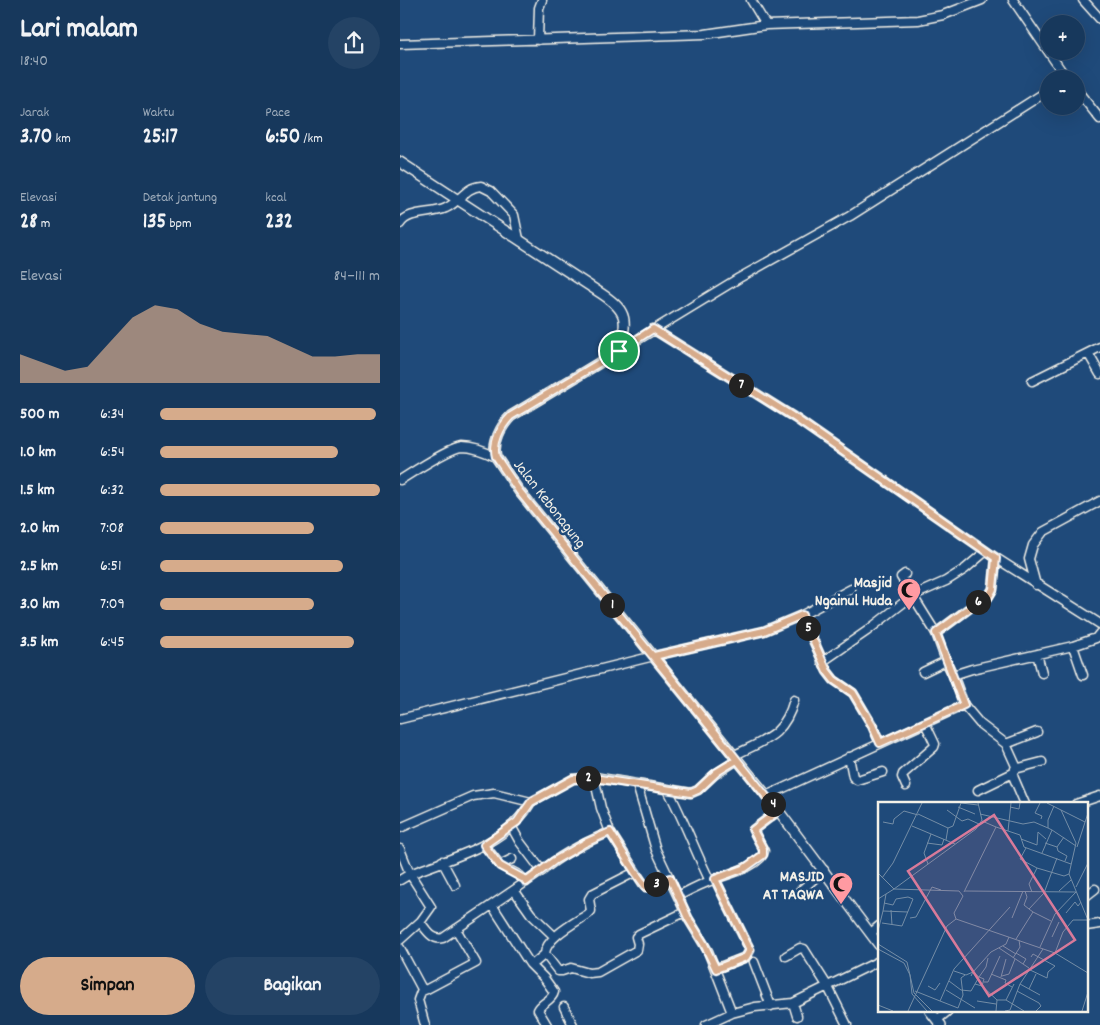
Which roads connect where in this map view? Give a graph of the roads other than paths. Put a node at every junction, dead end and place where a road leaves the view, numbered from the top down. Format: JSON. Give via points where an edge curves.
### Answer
{"nodes":[{"id":1,"x":542,"y":0,"type":"edge"},
{"id":2,"x":751,"y":0,"type":"edge"},
{"id":3,"x":982,"y":0,"type":"edge"},
{"id":4,"x":1013,"y":0,"type":"edge"},
{"id":5,"x":1083,"y":0,"type":"edge"},
{"id":6,"x":1100,"y":19,"type":"edge"},
{"id":7,"x":766,"y":25,"type":"junction"},
{"id":8,"x":538,"y":40,"type":"junction"},
{"id":9,"x":400,"y":44,"type":"edge"},
{"id":10,"x":1062,"y":70,"type":"edge"},
{"id":11,"x":1040,"y":96,"type":"edge"},
{"id":12,"x":1085,"y":100,"type":"edge"},
{"id":13,"x":1100,"y":119,"type":"edge"},
{"id":14,"x":401,"y":163,"type":"edge"},
{"id":15,"x":458,"y":199,"type":"junction"},
{"id":16,"x":400,"y":224,"type":"edge"},
{"id":17,"x":519,"y":239,"type":"junction"},
{"id":18,"x":653,"y":329,"type":"junction"},
{"id":19,"x":1100,"y":347,"type":"edge"},
{"id":20,"x":619,"y":351,"type":"junction"},
{"id":21,"x":1088,"y":353,"type":"junction"},
{"id":22,"x":1100,"y":374,"type":"edge"},
{"id":23,"x":1032,"y":381,"type":"dead end"},
{"id":24,"x":496,"y":457,"type":"junction"},
{"id":25,"x":400,"y":480,"type":"edge"},
{"id":26,"x":1100,"y":501,"type":"edge"},
{"id":27,"x":986,"y":551,"type":"junction"},
{"id":28,"x":996,"y":558,"type":"junction"},
{"id":29,"x":905,"y":574,"type":"dead end"},
{"id":30,"x":1036,"y":584,"type":"junction"},
{"id":31,"x":851,"y":590,"type":"dead end"},
{"id":32,"x":912,"y":596,"type":"junction"},
{"id":33,"x":802,"y":615,"type":"junction"},
{"id":34,"x":1100,"y":624,"type":"edge"},
{"id":35,"x":936,"y":633,"type":"junction"},
{"id":36,"x":1100,"y":633,"type":"edge"},
{"id":37,"x":1073,"y":646,"type":"junction"},
{"id":38,"x":1037,"y":654,"type":"junction"},
{"id":39,"x":654,"y":656,"type":"junction"},
{"id":40,"x":946,"y":661,"type":"junction"},
{"id":41,"x":822,"y":662,"type":"junction"},
{"id":42,"x":923,"y":672,"type":"dead end"},
{"id":43,"x":1042,"y":673,"type":"dead end"},
{"id":44,"x":954,"y":675,"type":"junction"},
{"id":45,"x":1083,"y":675,"type":"dead end"},
{"id":46,"x":794,"y":700,"type":"dead end"},
{"id":47,"x":964,"y":705,"type":"junction"},
{"id":48,"x":400,"y":719,"type":"edge"},
{"id":49,"x":925,"y":723,"type":"junction"},
{"id":50,"x":1037,"y":732,"type":"dead end"},
{"id":51,"x":880,"y":743,"type":"junction"},
{"id":52,"x":1006,"y":744,"type":"junction"},
{"id":53,"x":848,"y":757,"type":"junction"},
{"id":54,"x":735,"y":758,"type":"junction"},
{"id":55,"x":1042,"y":762,"type":"dead end"},
{"id":56,"x":1014,"y":771,"type":"junction"},
{"id":57,"x":883,"y":772,"type":"dead end"},
{"id":58,"x":594,"y":778,"type":"junction"},
{"id":59,"x":637,"y":786,"type":"junction"},
{"id":60,"x":906,"y":786,"type":"dead end"},
{"id":61,"x":668,"y":790,"type":"junction"},
{"id":62,"x":978,"y":790,"type":"dead end"},
{"id":63,"x":766,"y":796,"type":"junction"},
{"id":64,"x":1100,"y":796,"type":"edge"},
{"id":65,"x":531,"y":802,"type":"junction"},
{"id":66,"x":1024,"y":802,"type":"edge"},
{"id":67,"x":1082,"y":802,"type":"edge"},
{"id":68,"x":778,"y":811,"type":"junction"},
{"id":69,"x":512,"y":826,"type":"junction"},
{"id":70,"x":400,"y":828,"type":"edge"},
{"id":71,"x":610,"y":832,"type":"junction"},
{"id":72,"x":484,"y":845,"type":"junction"},
{"id":73,"x":400,"y":849,"type":"edge"},
{"id":74,"x":512,"y":859,"type":"dead end"},
{"id":75,"x":442,"y":861,"type":"junction"},
{"id":76,"x":500,"y":866,"type":"junction"},
{"id":77,"x":824,"y":870,"type":"junction"},
{"id":78,"x":542,"y":871,"type":"junction"},
{"id":79,"x":635,"y":872,"type":"junction"},
{"id":80,"x":410,"y":874,"type":"junction"},
{"id":81,"x":670,"y":878,"type":"junction"},
{"id":82,"x":400,"y":880,"type":"edge"},
{"id":83,"x":712,"y":880,"type":"junction"},
{"id":84,"x":526,"y":882,"type":"junction"},
{"id":85,"x":455,"y":885,"type":"dead end"},
{"id":86,"x":1095,"y":889,"type":"dead end"},
{"id":87,"x":514,"y":890,"type":"junction"},
{"id":88,"x":799,"y":892,"type":"dead end"},
{"id":89,"x":1088,"y":894,"type":"edge"},
{"id":90,"x":678,"y":896,"type":"junction"},
{"id":91,"x":492,"y":905,"type":"junction"},
{"id":92,"x":685,"y":912,"type":"junction"},
{"id":93,"x":420,"y":922,"type":"junction"},
{"id":94,"x":878,"y":927,"type":"edge"},
{"id":95,"x":456,"y":929,"type":"junction"},
{"id":96,"x":871,"y":933,"type":"junction"},
{"id":97,"x":555,"y":937,"type":"junction"},
{"id":98,"x":400,"y":940,"type":"edge"},
{"id":99,"x":878,"y":944,"type":"edge"},
{"id":100,"x":400,"y":948,"type":"edge"},
{"id":101,"x":545,"y":954,"type":"junction"},
{"id":102,"x":786,"y":956,"type":"dead end"},
{"id":103,"x":754,"y":962,"type":"dead end"},
{"id":104,"x":878,"y":962,"type":"edge"},
{"id":105,"x":532,"y":965,"type":"junction"},
{"id":106,"x":716,"y":969,"type":"junction"},
{"id":107,"x":828,"y":987,"type":"junction"},
{"id":108,"x":422,"y":991,"type":"junction"},
{"id":109,"x":793,"y":1003,"type":"junction"},
{"id":110,"x":771,"y":1006,"type":"junction"},
{"id":111,"x":564,"y":1007,"type":"dead end"},
{"id":112,"x":931,"y":1012,"type":"edge"},
{"id":113,"x":947,"y":1012,"type":"edge"},
{"id":114,"x":732,"y":1013,"type":"junction"},
{"id":115,"x":797,"y":1016,"type":"dead end"},
{"id":116,"x":725,"y":1021,"type":"edge"},
{"id":117,"x":939,"y":1022,"type":"edge"},
{"id":118,"x":425,"y":1025,"type":"edge"},
{"id":119,"x":547,"y":1025,"type":"edge"},
{"id":120,"x":573,"y":1025,"type":"edge"},
{"id":121,"x":706,"y":1025,"type":"edge"},
{"id":122,"x":847,"y":1025,"type":"edge"}],
"edges":[{"from":1,"to":8,"type":"street"},
{"from":2,"to":7,"type":"street"},
{"from":3,"to":7,"type":"street","via":[[943,15],[918,20]]},
{"from":4,"to":10,"type":"street"},
{"from":5,"to":6,"type":"street"},
{"from":7,"to":8,"type":"street","via":[[705,34]]},
{"from":8,"to":9,"type":"street"},
{"from":11,"to":18,"type":"street","via":[[850,216]]},
{"from":12,"to":13,"type":"street"},
{"from":14,"to":15,"type":"main road"},
{"from":15,"to":16,"type":"street","via":[[429,214],[406,217]]},
{"from":15,"to":17,"type":"main road"},
{"from":15,"to":17,"type":"street","via":[[471,188],[484,186],[515,216]]},
{"from":17,"to":20,"type":"main road","via":[[618,306],[624,327]]},
{"from":18,"to":20,"type":"street"},
{"from":18,"to":27,"type":"street","via":[[795,418]]},
{"from":19,"to":21,"type":"street"},
{"from":20,"to":24,"type":"main road","name":"Jalan Kebonagung","via":[[511,416],[504,423],[497,440]]},
{"from":21,"to":22,"type":"street"},
{"from":21,"to":23,"type":"street"},
{"from":24,"to":25,"type":"street","via":[[461,447]]},
{"from":24,"to":39,"type":"main road","name":"Jalan Kebonagung","via":[[519,491]]},
{"from":26,"to":30,"type":"street","via":[[1043,532],[1029,559]]},
{"from":27,"to":28,"type":"street"},
{"from":27,"to":32,"type":"street","via":[[953,577]]},
{"from":28,"to":30,"type":"street"},
{"from":28,"to":35,"type":"street","via":[[993,589],[988,598]]},
{"from":29,"to":32,"type":"street","via":[[902,577]]},
{"from":30,"to":34,"type":"street"},
{"from":31,"to":33,"type":"street"},
{"from":32,"to":35,"type":"street"},
{"from":32,"to":41,"type":"street"},
{"from":33,"to":39,"type":"street","via":[[764,631]]},
{"from":33,"to":41,"type":"street"},
{"from":35,"to":40,"type":"street"},
{"from":36,"to":37,"type":"street","via":[[1096,638]]},
{"from":37,"to":38,"type":"street"},
{"from":37,"to":45,"type":"street"},
{"from":38,"to":43,"type":"street"},
{"from":38,"to":44,"type":"street"},
{"from":39,"to":48,"type":"street"},
{"from":39,"to":54,"type":"main road","name":"Jalan Kebonagung"},
{"from":40,"to":42,"type":"street"},
{"from":40,"to":44,"type":"street"},
{"from":41,"to":51,"type":"street","via":[[834,680],[853,693]]},
{"from":44,"to":47,"type":"street"},
{"from":46,"to":54,"type":"street","via":[[781,729]]},
{"from":47,"to":49,"type":"street"},
{"from":47,"to":52,"type":"street","via":[[980,724]]},
{"from":49,"to":51,"type":"street"},
{"from":49,"to":60,"type":"street","via":[[935,744],[903,774]]},
{"from":50,"to":52,"type":"street"},
{"from":51,"to":53,"type":"street"},
{"from":52,"to":56,"type":"street"},
{"from":53,"to":57,"type":"street","via":[[853,777],[857,780]]},
{"from":53,"to":63,"type":"street"},
{"from":54,"to":61,"type":"street","via":[[695,791]]},
{"from":54,"to":63,"type":"main road","name":"Jalan Kebonagung"},
{"from":55,"to":56,"type":"street"},
{"from":56,"to":62,"type":"street"},
{"from":56,"to":66,"type":"street","via":[[1016,786]]},
{"from":58,"to":59,"type":"street"},
{"from":58,"to":65,"type":"street","via":[[573,779]]},
{"from":58,"to":71,"type":"street"},
{"from":59,"to":61,"type":"street"},
{"from":59,"to":81,"type":"street","via":[[656,850]]},
{"from":61,"to":83,"type":"street"},
{"from":63,"to":68,"type":"main road","name":"Jalan Kebonagung"},
{"from":64,"to":67,"type":"street"},
{"from":65,"to":69,"type":"street"},
{"from":65,"to":70,"type":"street","via":[[494,793],[473,796]]},
{"from":68,"to":77,"type":"main road","name":"Jalan Kebonagung"},
{"from":68,"to":83,"type":"street","via":[[753,830],[763,855],[745,868]]},
{"from":69,"to":72,"type":"street"},
{"from":69,"to":78,"type":"street"},
{"from":71,"to":78,"type":"street","via":[[580,846]]},
{"from":71,"to":79,"type":"street"},
{"from":72,"to":75,"type":"street"},
{"from":72,"to":76,"type":"street"},
{"from":73,"to":80,"type":"street"},
{"from":74,"to":76,"type":"street"},
{"from":75,"to":80,"type":"street"},
{"from":75,"to":85,"type":"street"},
{"from":76,"to":84,"type":"street"},
{"from":77,"to":88,"type":"street"},
{"from":77,"to":96,"type":"main road","name":"Jalan Kebonagung"},
{"from":78,"to":84,"type":"street"},
{"from":79,"to":81,"type":"street","via":[[646,887]]},
{"from":79,"to":97,"type":"street","via":[[592,894],[589,899],[591,911]]},
{"from":80,"to":82,"type":"street"},
{"from":80,"to":93,"type":"street","via":[[431,904],[430,911]]},
{"from":81,"to":90,"type":"street"},
{"from":83,"to":90,"type":"street"},
{"from":83,"to":106,"type":"street","via":[[750,950],[746,957]]},
{"from":84,"to":87,"type":"street"},
{"from":86,"to":89,"type":"street"},
{"from":87,"to":91,"type":"street"},
{"from":87,"to":97,"type":"street"},
{"from":90,"to":92,"type":"street"},
{"from":91,"to":95,"type":"street"},
{"from":91,"to":105,"type":"street"},
{"from":92,"to":101,"type":"street","via":[[639,934],[636,937],[637,950],[598,972],[571,968],[558,970]]},
{"from":92,"to":106,"type":"street"},
{"from":93,"to":95,"type":"street","via":[[436,939]]},
{"from":93,"to":98,"type":"street"},
{"from":94,"to":96,"type":"street"},
{"from":95,"to":108,"type":"street","via":[[476,963]]},
{"from":96,"to":99,"type":"main road","name":"Jalan Kebonagung"},
{"from":97,"to":101,"type":"street","via":[[546,946]]},
{"from":100,"to":108,"type":"street"},
{"from":101,"to":105,"type":"street"},
{"from":102,"to":107,"type":"street","via":[[803,948]]},
{"from":103,"to":110,"type":"street"},
{"from":104,"to":107,"type":"street"},
{"from":105,"to":119,"type":"street","via":[[554,992],[538,1010]]},
{"from":106,"to":114,"type":"street"},
{"from":107,"to":109,"type":"street"},
{"from":107,"to":122,"type":"street"},
{"from":108,"to":118,"type":"street","via":[[418,1000]]},
{"from":109,"to":110,"type":"street"},
{"from":109,"to":115,"type":"street"},
{"from":110,"to":114,"type":"street"},
{"from":111,"to":120,"type":"street"},
{"from":112,"to":117,"type":"main road"},
{"from":113,"to":117,"type":"street"},
{"from":114,"to":116,"type":"street"},
{"from":116,"to":121,"type":"street"}]}
